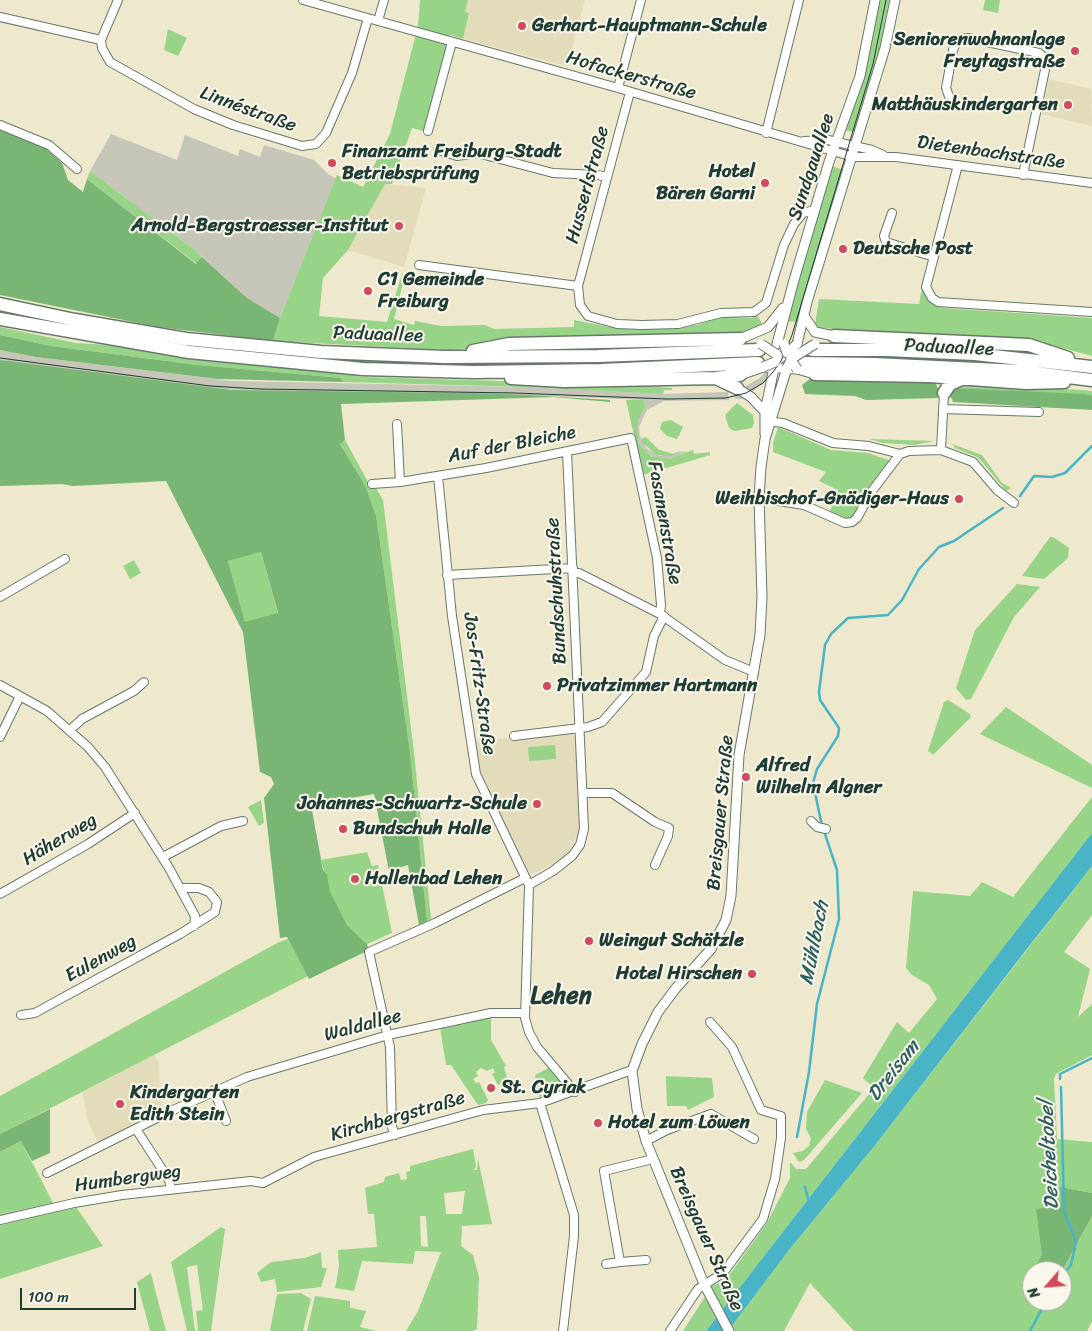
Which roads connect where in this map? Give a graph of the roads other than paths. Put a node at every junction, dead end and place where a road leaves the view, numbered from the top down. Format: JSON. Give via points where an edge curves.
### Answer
{"nodes":[{"id":1,"x":118,"y":0,"type":"edge"},
{"id":2,"x":303,"y":0,"type":"edge"},
{"id":3,"x":384,"y":0,"type":"edge"},
{"id":4,"x":641,"y":0,"type":"edge"},
{"id":5,"x":799,"y":0,"type":"edge"},
{"id":6,"x":875,"y":0,"type":"edge"},
{"id":7,"x":895,"y":0,"type":"edge"},
{"id":8,"x":0,"y":17,"type":"edge"},
{"id":9,"x":368,"y":18,"type":"junction"},
{"id":10,"x":378,"y":21,"type":"junction"},
{"id":11,"x":101,"y":40,"type":"junction"},
{"id":12,"x":452,"y":42,"type":"junction"},
{"id":13,"x":618,"y":88,"type":"junction"},
{"id":14,"x":630,"y":92,"type":"junction"},
{"id":15,"x":950,"y":99,"type":"dead end"},
{"id":16,"x":0,"y":125,"type":"edge"},
{"id":17,"x":428,"y":131,"type":"dead end"},
{"id":18,"x":766,"y":133,"type":"junction"},
{"id":19,"x":802,"y":141,"type":"junction"},
{"id":20,"x":840,"y":143,"type":"junction"},
{"id":21,"x":856,"y":146,"type":"junction"},
{"id":22,"x":438,"y":150,"type":"dead end"},
{"id":23,"x":837,"y":153,"type":"junction"},
{"id":24,"x":885,"y":156,"type":"junction"},
{"id":25,"x":853,"y":157,"type":"junction"},
{"id":26,"x":958,"y":165,"type":"junction"},
{"id":27,"x":77,"y":169,"type":"dead end"},
{"id":28,"x":1023,"y":175,"type":"junction"},
{"id":29,"x":606,"y":177,"type":"junction"},
{"id":30,"x":1092,"y":183,"type":"edge"},
{"id":31,"x":815,"y":210,"type":"junction"},
{"id":32,"x":892,"y":212,"type":"dead end"},
{"id":33,"x":934,"y":257,"type":"junction"},
{"id":34,"x":419,"y":265,"type":"dead end"},
{"id":35,"x":578,"y":286,"type":"junction"},
{"id":36,"x":0,"y":304,"type":"edge"},
{"id":37,"x":787,"y":304,"type":"junction"},
{"id":38,"x":1092,"y":312,"type":"edge"},
{"id":39,"x":804,"y":316,"type":"junction"},
{"id":40,"x":0,"y":319,"type":"edge"},
{"id":41,"x":834,"y":336,"type":"junction"},
{"id":42,"x":740,"y":339,"type":"junction"},
{"id":43,"x":814,"y":347,"type":"junction"},
{"id":44,"x":444,"y":357,"type":"junction"},
{"id":45,"x":755,"y":362,"type":"junction"},
{"id":46,"x":785,"y":365,"type":"junction"},
{"id":47,"x":1092,"y":367,"type":"edge"},
{"id":48,"x":474,"y":372,"type":"junction"},
{"id":49,"x":929,"y":376,"type":"junction"},
{"id":50,"x":716,"y":378,"type":"junction"},
{"id":51,"x":964,"y":378,"type":"junction"},
{"id":52,"x":1089,"y":380,"type":"edge"},
{"id":53,"x":736,"y":388,"type":"joint"},
{"id":54,"x":944,"y":393,"type":"junction"},
{"id":55,"x":943,"y":409,"type":"junction"},
{"id":56,"x":1039,"y":412,"type":"dead end"},
{"id":57,"x":767,"y":418,"type":"junction"},
{"id":58,"x":397,"y":424,"type":"dead end"},
{"id":59,"x":631,"y":438,"type":"joint"},
{"id":60,"x":941,"y":450,"type":"junction"},
{"id":61,"x":567,"y":452,"type":"junction"},
{"id":62,"x":900,"y":454,"type":"junction"},
{"id":63,"x":438,"y":476,"type":"junction"},
{"id":64,"x":400,"y":482,"type":"junction"},
{"id":65,"x":372,"y":484,"type":"dead end"},
{"id":66,"x":759,"y":498,"type":"junction"},
{"id":67,"x":1014,"y":503,"type":"dead end"},
{"id":68,"x":65,"y":559,"type":"dead end"},
{"id":69,"x":573,"y":571,"type":"junction"},
{"id":70,"x":447,"y":575,"type":"junction"},
{"id":71,"x":0,"y":597,"type":"edge"},
{"id":72,"x":662,"y":615,"type":"junction"},
{"id":73,"x":754,"y":672,"type":"junction"},
{"id":74,"x":144,"y":682,"type":"dead end"},
{"id":75,"x":0,"y":685,"type":"edge"},
{"id":76,"x":20,"y":696,"type":"junction"},
{"id":77,"x":580,"y":728,"type":"junction"},
{"id":78,"x":70,"y":730,"type":"junction"},
{"id":79,"x":514,"y":736,"type":"dead end"},
{"id":80,"x":0,"y":737,"type":"edge"},
{"id":81,"x":583,"y":793,"type":"junction"},
{"id":82,"x":135,"y":812,"type":"junction"},
{"id":83,"x":243,"y":821,"type":"dead end"},
{"id":84,"x":810,"y":821,"type":"dead end"},
{"id":85,"x":826,"y":829,"type":"dead end"},
{"id":86,"x":163,"y":858,"type":"junction"},
{"id":87,"x":655,"y":865,"type":"dead end"},
{"id":88,"x":525,"y":878,"type":"junction"},
{"id":89,"x":529,"y":885,"type":"junction"},
{"id":90,"x":180,"y":888,"type":"junction"},
{"id":91,"x":0,"y":894,"type":"edge"},
{"id":92,"x":194,"y":926,"type":"junction"},
{"id":93,"x":525,"y":1013,"type":"junction"},
{"id":94,"x":21,"y":1015,"type":"dead end"},
{"id":95,"x":710,"y":1022,"type":"dead end"},
{"id":96,"x":388,"y":1035,"type":"junction"},
{"id":97,"x":632,"y":1071,"type":"junction"},
{"id":98,"x":214,"y":1090,"type":"junction"},
{"id":99,"x":575,"y":1092,"type":"junction"},
{"id":100,"x":540,"y":1103,"type":"junction"},
{"id":101,"x":226,"y":1121,"type":"dead end"},
{"id":102,"x":136,"y":1129,"type":"junction"},
{"id":103,"x":395,"y":1134,"type":"junction"},
{"id":104,"x":754,"y":1139,"type":"dead end"},
{"id":105,"x":646,"y":1141,"type":"junction"},
{"id":106,"x":653,"y":1159,"type":"junction"},
{"id":107,"x":47,"y":1173,"type":"dead end"},
{"id":108,"x":263,"y":1183,"type":"joint"},
{"id":109,"x":171,"y":1189,"type":"junction"},
{"id":110,"x":0,"y":1220,"type":"edge"},
{"id":111,"x":646,"y":1260,"type":"dead end"},
{"id":112,"x":620,"y":1262,"type":"junction"},
{"id":113,"x":606,"y":1264,"type":"dead end"},
{"id":114,"x":704,"y":1284,"type":"junction"},
{"id":115,"x":563,"y":1331,"type":"edge"},
{"id":116,"x":670,"y":1331,"type":"edge"},
{"id":117,"x":729,"y":1331,"type":"edge"}],
"edges":[{"from":1,"to":11,"type":"street"},
{"from":2,"to":9,"type":"street","name":"Hofackerstraße"},
{"from":3,"to":10,"type":"street"},
{"from":4,"to":13,"type":"street"},
{"from":5,"to":18,"type":"street"},
{"from":6,"to":20,"type":"street","name":"Sundgauallee","via":[[860,76]]},
{"from":7,"to":21,"type":"street","name":"Sundgauallee","via":[[885,48]]},
{"from":8,"to":11,"type":"street"},
{"from":9,"to":10,"type":"street","name":"Hofackerstraße"},
{"from":9,"to":11,"type":"street","name":"Linnéstraße","via":[[352,73],[326,134],[307,146],[260,134],[189,106],[110,62]]},
{"from":10,"to":12,"type":"street","name":"Hofackerstraße"},
{"from":12,"to":13,"type":"street","name":"Hofackerstraße"},
{"from":12,"to":17,"type":"street"},
{"from":13,"to":14,"type":"street","name":"Hofackerstraße"},
{"from":14,"to":18,"type":"street","name":"Hofackerstraße"},
{"from":14,"to":29,"type":"street","name":"Husserlstraße"},
{"from":15,"to":28,"type":"street","via":[[946,88],[958,39],[968,38],[1039,53],[1045,58]]},
{"from":16,"to":27,"type":"street","via":[[49,144]]},
{"from":18,"to":19,"type":"street","name":"Hofackerstraße"},
{"from":19,"to":20,"type":"street","name":"Hofackerstraße"},
{"from":19,"to":23,"type":"street","name":"Hofackerstraße"},
{"from":20,"to":21,"type":"street","name":"Dietenbachstraße"},
{"from":20,"to":23,"type":"street","name":"Sundgauallee"},
{"from":21,"to":24,"type":"street","name":"Dietenbachstraße"},
{"from":21,"to":25,"type":"street","name":"Sundgauallee"},
{"from":22,"to":29,"type":"street","via":[[457,156],[477,153],[553,173]]},
{"from":23,"to":25,"type":"street","name":"Dietenbachstraße"},
{"from":23,"to":31,"type":"street","name":"Sundgauallee"},
{"from":24,"to":25,"type":"street","name":"Dietenbachstraße"},
{"from":24,"to":26,"type":"street","name":"Dietenbachstraße"},
{"from":25,"to":39,"type":"street","name":"Sundgauallee"},
{"from":26,"to":28,"type":"street","name":"Dietenbachstraße"},
{"from":26,"to":33,"type":"street"},
{"from":28,"to":30,"type":"street","name":"Dietenbachstraße"},
{"from":29,"to":35,"type":"street","name":"Husserlstraße"},
{"from":31,"to":35,"type":"street","via":[[803,213],[794,224],[784,244],[766,303],[754,312],[721,313],[678,324],[617,324],[594,319],[584,313],[577,297]]},
{"from":31,"to":37,"type":"street","name":"Sundgauallee"},
{"from":32,"to":33,"type":"street","via":[[884,236],[886,242]]},
{"from":33,"to":38,"type":"street","via":[[926,287],[928,294],[938,302]]},
{"from":34,"to":35,"type":"street"},
{"from":36,"to":44,"type":"highway","name":"Paduaallee","via":[[186,339],[321,352]]},
{"from":37,"to":42,"type":"street","via":[[768,326]]},
{"from":37,"to":46,"type":"street","name":"Sundgauallee","via":[[783,319]]},
{"from":39,"to":41,"type":"street","via":[[815,332]]},
{"from":39,"to":46,"type":"street","name":"Sundgauallee","bridge":true,"via":[[797,344]]},
{"from":40,"to":48,"type":"highway","name":"Paduaallee","via":[[133,344],[259,361],[363,369]]},
{"from":41,"to":43,"type":"street"},
{"from":41,"to":47,"type":"highway","via":[[1029,344]]},
{"from":42,"to":44,"type":"highway","via":[[509,344]]},
{"from":42,"to":45,"type":"street"},
{"from":43,"to":46,"type":"street","bridge":true},
{"from":43,"to":47,"type":"highway","name":"Paduaallee","via":[[975,354]]},
{"from":44,"to":45,"type":"highway","name":"Paduaallee","via":[[598,356]]},
{"from":45,"to":46,"type":"street","bridge":true},
{"from":45,"to":46,"type":"street","bridge":true},
{"from":45,"to":48,"type":"highway","name":"Paduaallee","via":[[601,370]]},
{"from":45,"to":50,"type":"highway"},
{"from":46,"to":49,"type":"highway"},
{"from":46,"to":52,"type":"highway","name":"Paduaallee","via":[[958,367]]},
{"from":46,"to":57,"type":"street","name":"Breisgauer Straße"},
{"from":48,"to":50,"type":"highway","via":[[549,381]]},
{"from":49,"to":51,"type":"highway"},
{"from":49,"to":54,"type":"highway","via":[[937,381]]},
{"from":50,"to":53,"type":"highway"},
{"from":51,"to":52,"type":"highway","via":[[1053,383]]},
{"from":51,"to":54,"type":"highway","via":[[950,384]]},
{"from":53,"to":57,"type":"street","via":[[751,397]]},
{"from":54,"to":55,"type":"street"},
{"from":55,"to":56,"type":"street"},
{"from":55,"to":60,"type":"street"},
{"from":57,"to":62,"type":"street","via":[[834,443],[869,446]]},
{"from":57,"to":66,"type":"street","name":"Breisgauer Straße"},
{"from":58,"to":64,"type":"street"},
{"from":59,"to":61,"type":"street","name":"Auf der Bleiche"},
{"from":59,"to":72,"type":"street","name":"Fasanenstraße","via":[[657,558]]},
{"from":60,"to":62,"type":"street"},
{"from":60,"to":67,"type":"street","via":[[973,462],[997,490]]},
{"from":61,"to":63,"type":"street","name":"Auf der Bleiche"},
{"from":61,"to":69,"type":"street","name":"Bundschuhstraße"},
{"from":62,"to":66,"type":"street","via":[[852,522],[845,523],[804,505]]},
{"from":63,"to":64,"type":"street","name":"Auf der Bleiche"},
{"from":63,"to":70,"type":"street","name":"Jos-Fritz-Straße"},
{"from":64,"to":65,"type":"street","name":"Auf der Bleiche"},
{"from":66,"to":73,"type":"street","name":"Breisgauer Straße","via":[[762,598]]},
{"from":68,"to":71,"type":"street"},
{"from":69,"to":70,"type":"street"},
{"from":69,"to":72,"type":"street"},
{"from":69,"to":77,"type":"street","name":"Bundschuhstraße"},
{"from":70,"to":88,"type":"street","name":"Jos-Fritz-Straße","via":[[476,774]]},
{"from":72,"to":73,"type":"street","via":[[725,660]]},
{"from":72,"to":77,"type":"street","name":"Fasanenstraße","via":[[646,672],[602,722]]},
{"from":73,"to":97,"type":"street","name":"Breisgauer Straße","via":[[739,755],[731,896],[726,920],[711,949],[658,1012]]},
{"from":74,"to":78,"type":"street","via":[[134,691],[82,719]]},
{"from":75,"to":76,"type":"street"},
{"from":76,"to":78,"type":"street","via":[[47,711]]},
{"from":76,"to":80,"type":"street"},
{"from":77,"to":79,"type":"street"},
{"from":77,"to":81,"type":"street","name":"Bundschuhstraße"},
{"from":78,"to":82,"type":"street","via":[[105,767]]},
{"from":81,"to":87,"type":"street","via":[[612,793],[669,828]]},
{"from":81,"to":89,"type":"street","name":"Bundschuhstraße","via":[[584,829],[580,844],[572,856]]},
{"from":82,"to":86,"type":"street"},
{"from":82,"to":91,"type":"street","name":"Häherweg","via":[[88,844]]},
{"from":83,"to":86,"type":"street","via":[[221,826]]},
{"from":84,"to":85,"type":"street"},
{"from":86,"to":90,"type":"street"},
{"from":88,"to":89,"type":"street","name":"Jos-Fritz-Straße"},
{"from":88,"to":96,"type":"street","via":[[369,952]]},
{"from":89,"to":93,"type":"street"},
{"from":90,"to":92,"type":"street","via":[[195,916]]},
{"from":90,"to":92,"type":"street","name":"Eulenweg","via":[[204,890],[217,902],[215,912]]},
{"from":92,"to":94,"type":"street","name":"Eulenweg","via":[[42,1010]]},
{"from":93,"to":96,"type":"street","name":"Waldallee","via":[[490,1013]]},
{"from":93,"to":99,"type":"street","via":[[528,1032],[536,1047]]},
{"from":95,"to":114,"type":"street","via":[[732,1047],[761,1110],[781,1116],[781,1138],[775,1180],[763,1219],[724,1273]]},
{"from":96,"to":98,"type":"street","name":"Waldallee","via":[[280,1066]]},
{"from":96,"to":103,"type":"street"},
{"from":97,"to":99,"type":"street","name":"Kirchbergstraße"},
{"from":97,"to":105,"type":"street","name":"Breisgauer Straße"},
{"from":98,"to":101,"type":"street"},
{"from":98,"to":102,"type":"street","name":"Waldallee"},
{"from":99,"to":100,"type":"street","name":"Kirchbergstraße"},
{"from":100,"to":103,"type":"street","name":"Kirchbergstraße","via":[[483,1110]]},
{"from":100,"to":115,"type":"street","via":[[574,1216]]},
{"from":102,"to":107,"type":"street","name":"Waldallee"},
{"from":102,"to":109,"type":"street"},
{"from":103,"to":108,"type":"street","name":"Kirchbergstraße","via":[[314,1157]]},
{"from":104,"to":105,"type":"street","via":[[711,1114]]},
{"from":105,"to":106,"type":"street","name":"Breisgauer Straße"},
{"from":106,"to":112,"type":"street","name":"Breisgauer Straße","via":[[604,1170]]},
{"from":106,"to":114,"type":"street","name":"Breisgauer Straße"},
{"from":108,"to":109,"type":"street","name":"Humbergweg","via":[[251,1181]]},
{"from":109,"to":110,"type":"street","name":"Humbergweg","via":[[74,1203]]},
{"from":111,"to":112,"type":"street"},
{"from":112,"to":113,"type":"street"},
{"from":114,"to":116,"type":"street"},
{"from":114,"to":117,"type":"street","name":"Breisgauer Straße"}]}
